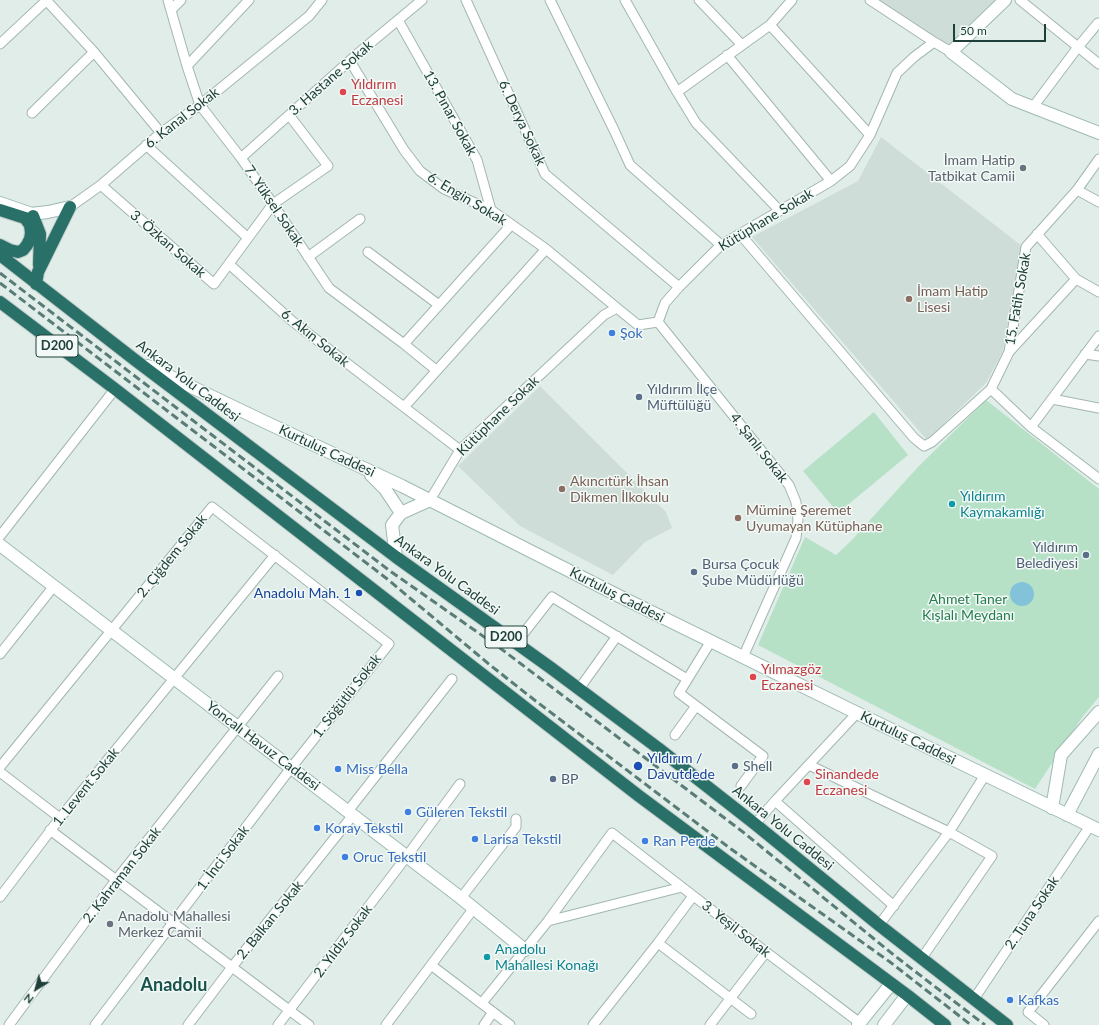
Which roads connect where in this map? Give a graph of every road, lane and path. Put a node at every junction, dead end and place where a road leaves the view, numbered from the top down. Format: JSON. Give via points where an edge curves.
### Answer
{"nodes":[{"id":1,"x":47,"y":0,"type":"edge"},
{"id":2,"x":168,"y":0,"type":"edge"},
{"id":3,"x":181,"y":0,"type":"edge"},
{"id":4,"x":249,"y":0,"type":"edge"},
{"id":5,"x":322,"y":0,"type":"edge"},
{"id":6,"x":422,"y":0,"type":"edge"},
{"id":7,"x":466,"y":0,"type":"edge"},
{"id":8,"x":550,"y":0,"type":"edge"},
{"id":9,"x":625,"y":0,"type":"edge"},
{"id":10,"x":699,"y":0,"type":"edge"},
{"id":11,"x":792,"y":0,"type":"edge"},
{"id":12,"x":870,"y":0,"type":"edge"},
{"id":13,"x":1005,"y":0,"type":"edge"},
{"id":14,"x":1020,"y":0,"type":"edge"},
{"id":15,"x":171,"y":10,"type":"junction"},
{"id":16,"x":398,"y":20,"type":"junction"},
{"id":17,"x":1099,"y":23,"type":"edge"},
{"id":18,"x":770,"y":25,"type":"junction"},
{"id":19,"x":1,"y":42,"type":"edge"},
{"id":20,"x":934,"y":42,"type":"junction"},
{"id":21,"x":742,"y":45,"type":"junction"},
{"id":22,"x":1078,"y":47,"type":"junction"},
{"id":23,"x":94,"y":52,"type":"junction"},
{"id":24,"x":951,"y":52,"type":"junction"},
{"id":25,"x":727,"y":55,"type":"junction"},
{"id":26,"x":350,"y":61,"type":"junction"},
{"id":27,"x":1099,"y":64,"type":"edge"},
{"id":28,"x":187,"y":66,"type":"junction"},
{"id":29,"x":677,"y":92,"type":"junction"},
{"id":30,"x":200,"y":105,"type":"junction"},
{"id":31,"x":1032,"y":107,"type":"junction"},
{"id":32,"x":32,"y":113,"type":"dead end"},
{"id":33,"x":289,"y":115,"type":"junction"},
{"id":34,"x":161,"y":133,"type":"junction"},
{"id":35,"x":1099,"y":134,"type":"edge"},
{"id":36,"x":870,"y":135,"type":"junction"},
{"id":37,"x":146,"y":145,"type":"junction"},
{"id":38,"x":241,"y":158,"type":"junction"},
{"id":39,"x":1099,"y":159,"type":"edge"},
{"id":40,"x":831,"y":182,"type":"junction"},
{"id":41,"x":101,"y":185,"type":"junction"},
{"id":42,"x":1077,"y":190,"type":"junction"},
{"id":43,"x":1099,"y":202,"type":"edge"},
{"id":44,"x":0,"y":203,"type":"edge"},
{"id":45,"x":273,"y":204,"type":"junction"},
{"id":46,"x":70,"y":207,"type":"junction"},
{"id":47,"x":0,"y":210,"type":"edge"},
{"id":48,"x":491,"y":210,"type":"junction"},
{"id":49,"x":779,"y":210,"type":"junction"},
{"id":50,"x":32,"y":214,"type":"junction"},
{"id":51,"x":19,"y":216,"type":"junction"},
{"id":52,"x":360,"y":219,"type":"dead end"},
{"id":53,"x":511,"y":225,"type":"junction"},
{"id":54,"x":740,"y":234,"type":"junction"},
{"id":55,"x":1037,"y":234,"type":"junction"},
{"id":56,"x":248,"y":238,"type":"junction"},
{"id":57,"x":0,"y":245,"type":"edge"},
{"id":58,"x":721,"y":245,"type":"junction"},
{"id":59,"x":546,"y":249,"type":"junction"},
{"id":60,"x":368,"y":252,"type":"dead end"},
{"id":61,"x":0,"y":255,"type":"edge"},
{"id":62,"x":308,"y":257,"type":"junction"},
{"id":63,"x":229,"y":264,"type":"junction"},
{"id":64,"x":37,"y":278,"type":"junction"},
{"id":65,"x":1076,"y":279,"type":"junction"},
{"id":66,"x":678,"y":288,"type":"junction"},
{"id":67,"x":1099,"y":292,"type":"edge"},
{"id":68,"x":0,"y":302,"type":"edge"},
{"id":69,"x":439,"y":305,"type":"junction"},
{"id":70,"x":617,"y":308,"type":"junction"},
{"id":71,"x":658,"y":322,"type":"junction"},
{"id":72,"x":1099,"y":336,"type":"edge"},
{"id":73,"x":404,"y":344,"type":"junction"},
{"id":74,"x":1009,"y":352,"type":"junction"},
{"id":75,"x":1085,"y":354,"type":"junction"},
{"id":76,"x":1099,"y":356,"type":"edge"},
{"id":77,"x":135,"y":360,"type":"junction"},
{"id":78,"x":436,"y":370,"type":"junction"},
{"id":79,"x":991,"y":388,"type":"junction"},
{"id":80,"x":115,"y":390,"type":"junction"},
{"id":81,"x":1052,"y":399,"type":"junction"},
{"id":82,"x":404,"y":407,"type":"junction"},
{"id":83,"x":1099,"y":408,"type":"edge"},
{"id":84,"x":1031,"y":427,"type":"junction"},
{"id":85,"x":460,"y":450,"type":"junction"},
{"id":86,"x":366,"y":469,"type":"junction"},
{"id":87,"x":1099,"y":480,"type":"edge"},
{"id":88,"x":430,"y":500,"type":"junction"},
{"id":89,"x":401,"y":513,"type":"junction"},
{"id":90,"x":0,"y":536,"type":"edge"},
{"id":91,"x":0,"y":545,"type":"edge"},
{"id":92,"x":275,"y":555,"type":"junction"},
{"id":93,"x":396,"y":557,"type":"junction"},
{"id":94,"x":54,"y":586,"type":"junction"},
{"id":95,"x":111,"y":630,"type":"junction"},
{"id":96,"x":617,"y":636,"type":"junction"},
{"id":97,"x":711,"y":641,"type":"junction"},
{"id":98,"x":516,"y":643,"type":"junction"},
{"id":99,"x":0,"y":654,"type":"edge"},
{"id":100,"x":743,"y":657,"type":"junction"},
{"id":101,"x":278,"y":676,"type":"dead end"},
{"id":102,"x":175,"y":678,"type":"junction"},
{"id":103,"x":452,"y":679,"type":"dead end"},
{"id":104,"x":688,"y":679,"type":"junction"},
{"id":105,"x":579,"y":689,"type":"junction"},
{"id":106,"x":696,"y":706,"type":"junction"},
{"id":107,"x":1099,"y":712,"type":"edge"},
{"id":108,"x":857,"y":713,"type":"junction"},
{"id":109,"x":238,"y":727,"type":"junction"},
{"id":110,"x":675,"y":735,"type":"dead end"},
{"id":111,"x":1099,"y":754,"type":"edge"},
{"id":112,"x":809,"y":765,"type":"junction"},
{"id":113,"x":0,"y":767,"type":"edge"},
{"id":114,"x":291,"y":768,"type":"junction"},
{"id":115,"x":0,"y":772,"type":"edge"},
{"id":116,"x":985,"y":775,"type":"junction"},
{"id":117,"x":460,"y":784,"type":"dead end"},
{"id":118,"x":741,"y":786,"type":"dead end"},
{"id":119,"x":775,"y":800,"type":"junction"},
{"id":120,"x":1052,"y":808,"type":"junction"},
{"id":121,"x":351,"y":813,"type":"junction"},
{"id":122,"x":1067,"y":815,"type":"junction"},
{"id":123,"x":60,"y":818,"type":"junction"},
{"id":124,"x":516,"y":819,"type":"dead end"},
{"id":125,"x":755,"y":824,"type":"junction"},
{"id":126,"x":1094,"y":828,"type":"edge"},
{"id":127,"x":50,"y":830,"type":"junction"},
{"id":128,"x":949,"y":832,"type":"junction"},
{"id":129,"x":407,"y":856,"type":"junction"},
{"id":130,"x":116,"y":880,"type":"junction"},
{"id":131,"x":682,"y":887,"type":"junction"},
{"id":132,"x":693,"y":896,"type":"junction"},
{"id":133,"x":0,"y":897,"type":"edge"},
{"id":134,"x":461,"y":898,"type":"junction"},
{"id":135,"x":894,"y":906,"type":"junction"},
{"id":136,"x":474,"y":908,"type":"junction"},
{"id":137,"x":548,"y":921,"type":"junction"},
{"id":138,"x":1099,"y":921,"type":"edge"},
{"id":139,"x":173,"y":923,"type":"junction"},
{"id":140,"x":879,"y":925,"type":"junction"},
{"id":141,"x":658,"y":943,"type":"junction"},
{"id":142,"x":525,"y":950,"type":"junction"},
{"id":143,"x":766,"y":952,"type":"junction"},
{"id":144,"x":922,"y":958,"type":"junction"},
{"id":145,"x":431,"y":965,"type":"junction"},
{"id":146,"x":232,"y":968,"type":"junction"},
{"id":147,"x":891,"y":984,"type":"junction"},
{"id":148,"x":907,"y":995,"type":"junction"},
{"id":149,"x":730,"y":998,"type":"junction"},
{"id":150,"x":974,"y":999,"type":"junction"},
{"id":151,"x":482,"y":1003,"type":"junction"},
{"id":152,"x":289,"y":1011,"type":"junction"},
{"id":153,"x":493,"y":1012,"type":"junction"},
{"id":154,"x":751,"y":1014,"type":"dead end"},
{"id":155,"x":859,"y":1024,"type":"edge"},
{"id":156,"x":9,"y":1025,"type":"edge"},
{"id":157,"x":95,"y":1025,"type":"edge"},
{"id":158,"x":188,"y":1025,"type":"edge"},
{"id":159,"x":278,"y":1025,"type":"edge"},
{"id":160,"x":309,"y":1025,"type":"edge"},
{"id":161,"x":386,"y":1025,"type":"edge"},
{"id":162,"x":484,"y":1025,"type":"edge"},
{"id":163,"x":510,"y":1025,"type":"edge"},
{"id":164,"x":593,"y":1025,"type":"edge"},
{"id":165,"x":710,"y":1025,"type":"edge"},
{"id":166,"x":884,"y":1025,"type":"edge"},
{"id":167,"x":945,"y":1025,"type":"edge"},
{"id":168,"x":1007,"y":1025,"type":"edge"},
{"id":169,"x":1044,"y":1025,"type":"edge"}],
"edges":[{"from":1,"to":19,"type":"street"},
{"from":1,"to":23,"type":"street"},
{"from":2,"to":15,"type":"street","name":"7. Yüksel Sokak"},
{"from":3,"to":15,"type":"street"},
{"from":4,"to":28,"type":"street"},
{"from":5,"to":30,"type":"street","name":"6. Kanal Sokak","via":[[309,16]]},
{"from":6,"to":16,"type":"street","name":"3. Hastane Sokak"},
{"from":7,"to":66,"type":"street","name":"6. Derya Sokak","via":[[545,174]]},
{"from":8,"to":58,"type":"street","via":[[630,165]]},
{"from":9,"to":29,"type":"street"},
{"from":10,"to":21,"type":"street"},
{"from":11,"to":18,"type":"street"},
{"from":12,"to":20,"type":"street"},
{"from":13,"to":24,"type":"main road"},
{"from":14,"to":22,"type":"street"},
{"from":15,"to":28,"type":"street","name":"7. Yüksel Sokak"},
{"from":16,"to":26,"type":"street","name":"3. Hastane Sokak"},
{"from":16,"to":48,"type":"street","name":"13. Pınar Sokak","via":[[477,160]]},
{"from":17,"to":22,"type":"street"},
{"from":18,"to":21,"type":"street"},
{"from":18,"to":36,"type":"street"},
{"from":20,"to":24,"type":"street"},
{"from":20,"to":36,"type":"street","name":"Kütüphane Sokak","via":[[897,74]]},
{"from":21,"to":25,"type":"street"},
{"from":22,"to":27,"type":"street"},
{"from":22,"to":31,"type":"street"},
{"from":23,"to":32,"type":"street"},
{"from":23,"to":34,"type":"street"},
{"from":24,"to":31,"type":"main road","via":[[1012,99]]},
{"from":25,"to":29,"type":"street"},
{"from":25,"to":40,"type":"street"},
{"from":26,"to":33,"type":"street","name":"3. Hastane Sokak"},
{"from":26,"to":48,"type":"street","name":"6. Engin Sokak","via":[[404,150],[420,171],[444,189]]},
{"from":28,"to":30,"type":"street","name":"7. Yüksel Sokak"},
{"from":29,"to":49,"type":"street","via":[[696,123]]},
{"from":30,"to":34,"type":"street","name":"6. Kanal Sokak"},
{"from":30,"to":38,"type":"street","name":"7. Yüksel Sokak"},
{"from":31,"to":35,"type":"main road"},
{"from":33,"to":38,"type":"street","name":"3. Hastane Sokak"},
{"from":33,"to":45,"type":"street","name":"3. Özkan Sokak","via":[[328,166]]},
{"from":34,"to":37,"type":"street","name":"6. Kanal Sokak"},
{"from":36,"to":40,"type":"street","name":"Kütüphane Sokak","via":[[850,166]]},
{"from":37,"to":41,"type":"street","name":"6. Kanal Sokak"},
{"from":37,"to":56,"type":"street"},
{"from":38,"to":45,"type":"street","name":"7. Yüksel Sokak"},
{"from":39,"to":42,"type":"street","name":"15. Fatih Sokak"},
{"from":40,"to":49,"type":"street","name":"Kütüphane Sokak"},
{"from":41,"to":46,"type":"street","name":"6. Kanal Sokak"},
{"from":41,"to":63,"type":"street","name":"3. Özkan Sokak","via":[[214,284]]},
{"from":42,"to":43,"type":"street"},
{"from":42,"to":55,"type":"street","name":"15. Fatih Sokak"},
{"from":44,"to":50,"type":"main road"},
{"from":45,"to":56,"type":"street","name":"3. Özkan Sokak"},
{"from":45,"to":62,"type":"street","name":"7. Yüksel Sokak"},
{"from":46,"to":50,"type":"main road","name":"6. Kanal Sokak"},
{"from":46,"to":64,"type":"highway"},
{"from":47,"to":51,"type":"highway"},
{"from":48,"to":53,"type":"street","name":"6. Engin Sokak"},
{"from":49,"to":54,"type":"street","name":"Kütüphane Sokak"},
{"from":50,"to":51,"type":"main road","name":"6. Kanal Sokak"},
{"from":50,"to":64,"type":"highway","via":[[40,234]]},
{"from":51,"to":57,"type":"highway","via":[[25,218],[30,225],[31,233],[27,245],[18,252]]},
{"from":52,"to":62,"type":"street"},
{"from":53,"to":59,"type":"street","name":"6. Engin Sokak"},
{"from":53,"to":69,"type":"street"},
{"from":54,"to":58,"type":"street","name":"Kütüphane Sokak"},
{"from":54,"to":79,"type":"street","via":[[914,438],[924,446],[932,442]]},
{"from":55,"to":65,"type":"street"},
{"from":55,"to":74,"type":"street","name":"15. Fatih Sokak","via":[[1026,247]]},
{"from":56,"to":63,"type":"street","name":"3. Özkan Sokak"},
{"from":58,"to":66,"type":"street","name":"Kütüphane Sokak"},
{"from":59,"to":70,"type":"street","name":"6. Engin Sokak"},
{"from":59,"to":78,"type":"street"},
{"from":60,"to":69,"type":"street"},
{"from":61,"to":64,"type":"highway","name":"Ankara Yolu Caddesi","number":"D200"},
{"from":62,"to":73,"type":"street","name":"7. Yüksel Sokak","via":[[329,288]]},
{"from":63,"to":82,"type":"street","name":"6. Akın Sokak","via":[[292,321]]},
{"from":64,"to":77,"type":"highway","name":"Ankara Yolu Caddesi","number":"D200"},
{"from":65,"to":67,"type":"street"},
{"from":65,"to":74,"type":"street"},
{"from":66,"to":71,"type":"street","name":"Kütüphane Sokak","via":[[665,303]]},
{"from":68,"to":80,"type":"highway","number":"D200"},
{"from":69,"to":73,"type":"street"},
{"from":70,"to":71,"type":"street","via":[[638,325]]},
{"from":70,"to":85,"type":"street","name":"Kütüphane Sokak","via":[[604,315]]},
{"from":71,"to":100,"type":"street","name":"4. Şanlı Sokak","via":[[789,485],[796,502],[796,538]]},
{"from":72,"to":75,"type":"street"},
{"from":73,"to":78,"type":"street","name":"7. Yüksel Sokak"},
{"from":74,"to":79,"type":"street","name":"15. Fatih Sokak"},
{"from":75,"to":76,"type":"street"},
{"from":75,"to":81,"type":"street"},
{"from":77,"to":86,"type":"main road","name":"Kurtuluş Caddesi"},
{"from":77,"to":93,"type":"highway","name":"Ankara Yolu Caddesi","number":"D200"},
{"from":78,"to":82,"type":"street"},
{"from":79,"to":84,"type":"street"},
{"from":80,"to":90,"type":"street"},
{"from":80,"to":147,"type":"highway","number":"D200","via":[[639,796]]},
{"from":81,"to":83,"type":"street"},
{"from":81,"to":84,"type":"street"},
{"from":82,"to":85,"type":"street","name":"6. Akın Sokak"},
{"from":84,"to":87,"type":"street"},
{"from":85,"to":88,"type":"street","name":"Kütüphane Sokak"},
{"from":86,"to":88,"type":"main road","name":"Kurtuluş Caddesi"},
{"from":86,"to":89,"type":"main road","via":[[385,489]]},
{"from":88,"to":89,"type":"main road"},
{"from":88,"to":97,"type":"main road","name":"Kurtuluş Caddesi"},
{"from":89,"to":93,"type":"main road","via":[[392,525]]},
{"from":91,"to":94,"type":"main road","name":"Yoncalı Havuz Caddesi"},
{"from":92,"to":95,"type":"street","name":"2. Çiğdem Sokak","via":[[212,506]]},
{"from":92,"to":102,"type":"street","name":"1. Levent Sokak"},
{"from":92,"to":114,"type":"street","name":"1. Söğütlü Sokak","via":[[389,644]]},
{"from":93,"to":98,"type":"highway","name":"Ankara Yolu Caddesi","number":"D200"},
{"from":94,"to":95,"type":"main road","name":"Yoncalı Havuz Caddesi"},
{"from":94,"to":99,"type":"street"},
{"from":95,"to":102,"type":"main road","name":"Yoncalı Havuz Caddesi"},
{"from":95,"to":113,"type":"street"},
{"from":96,"to":98,"type":"street","via":[[552,597]]},
{"from":96,"to":104,"type":"street"},
{"from":96,"to":105,"type":"street"},
{"from":97,"to":100,"type":"main road","name":"Kurtuluş Caddesi"},
{"from":97,"to":104,"type":"street"},
{"from":98,"to":105,"type":"highway","name":"Ankara Yolu Caddesi","number":"D200"},
{"from":100,"to":108,"type":"main road","name":"Kurtuluş Caddesi"},
{"from":101,"to":109,"type":"street","name":"2. Kahraman Sokak"},
{"from":102,"to":109,"type":"main road","name":"Yoncalı Havuz Caddesi"},
{"from":102,"to":123,"type":"street","name":"1. Levent Sokak"},
{"from":103,"to":121,"type":"street","name":"2. Balkan Sokak"},
{"from":104,"to":106,"type":"street","via":[[679,693]]},
{"from":105,"to":125,"type":"highway","name":"Ankara Yolu Caddesi","number":"D200"},
{"from":106,"to":110,"type":"street"},
{"from":106,"to":118,"type":"street","via":[[763,756]]},
{"from":107,"to":120,"type":"main road","via":[[1061,755]]},
{"from":108,"to":112,"type":"street"},
{"from":108,"to":116,"type":"main road","name":"Kurtuluş Caddesi"},
{"from":109,"to":114,"type":"main road","name":"Yoncalı Havuz Caddesi"},
{"from":109,"to":130,"type":"street","name":"2. Kahraman Sokak"},
{"from":111,"to":122,"type":"main road"},
{"from":112,"to":119,"type":"street"},
{"from":112,"to":128,"type":"street"},
{"from":114,"to":121,"type":"main road","name":"Yoncalı Havuz Caddesi"},
{"from":114,"to":139,"type":"street","name":"1. İnci Sokak"},
{"from":115,"to":123,"type":"street"},
{"from":116,"to":120,"type":"main road","name":"Kurtuluş Caddesi"},
{"from":116,"to":128,"type":"street"},
{"from":117,"to":129,"type":"street","name":"2. Yıldız Sokak"},
{"from":119,"to":125,"type":"street"},
{"from":119,"to":135,"type":"street"},
{"from":120,"to":122,"type":"main road","name":"Kurtuluş Caddesi"},
{"from":121,"to":129,"type":"main road","name":"Yoncalı Havuz Caddesi"},
{"from":121,"to":146,"type":"street","name":"2. Balkan Sokak"},
{"from":122,"to":126,"type":"main road","name":"Kurtuluş Caddesi"},
{"from":123,"to":127,"type":"street","name":"1. Levent Sokak"},
{"from":124,"to":134,"type":"street","via":[[516,827]]},
{"from":125,"to":140,"type":"highway","name":"Ankara Yolu Caddesi","number":"D200"},
{"from":126,"to":150,"type":"street","name":"2. Tuna Sokak"},
{"from":127,"to":130,"type":"street"},
{"from":127,"to":133,"type":"street","name":"1. Levent Sokak"},
{"from":128,"to":135,"type":"street"},
{"from":128,"to":144,"type":"street","via":[[992,856]]},
{"from":129,"to":134,"type":"main road","name":"Yoncalı Havuz Caddesi"},
{"from":129,"to":152,"type":"street","name":"2. Yıldız Sokak"},
{"from":130,"to":139,"type":"street"},
{"from":130,"to":156,"type":"street","name":"2. Kahraman Sokak"},
{"from":131,"to":132,"type":"street","name":"3. Yeşil Sokak"},
{"from":131,"to":137,"type":"street"},
{"from":131,"to":137,"type":"street","name":"3. Yeşil Sokak","via":[[612,833]]},
{"from":132,"to":141,"type":"street"},
{"from":132,"to":143,"type":"street","name":"3. Yeşil Sokak"},
{"from":134,"to":136,"type":"main road","name":"Yoncalı Havuz Caddesi"},
{"from":135,"to":140,"type":"street"},
{"from":136,"to":142,"type":"main road","name":"Yoncalı Havuz Caddesi"},
{"from":136,"to":145,"type":"street"},
{"from":137,"to":142,"type":"street"},
{"from":138,"to":169,"type":"street","via":[[1028,1012]]},
{"from":139,"to":146,"type":"street"},
{"from":139,"to":157,"type":"street","name":"1. İnci Sokak"},
{"from":140,"to":144,"type":"highway","name":"Ankara Yolu Caddesi","number":"D200"},
{"from":141,"to":149,"type":"street"},
{"from":141,"to":164,"type":"street"},
{"from":142,"to":151,"type":"street"},
{"from":143,"to":149,"type":"street"},
{"from":143,"to":155,"type":"street","name":"3. Yeşil Sokak"},
{"from":144,"to":150,"type":"highway","name":"Ankara Yolu Caddesi","number":"D200"},
{"from":145,"to":151,"type":"street"},
{"from":145,"to":161,"type":"street"},
{"from":146,"to":152,"type":"street"},
{"from":146,"to":158,"type":"street","name":"2. Balkan Sokak"},
{"from":147,"to":148,"type":"highway","number":"D200"},
{"from":147,"to":155,"type":"main road"},
{"from":148,"to":166,"type":"main road"},
{"from":148,"to":167,"type":"highway","number":"D200"},
{"from":149,"to":154,"type":"street"},
{"from":149,"to":165,"type":"street"},
{"from":150,"to":168,"type":"highway","name":"Ankara Yolu Caddesi","number":"D200"},
{"from":151,"to":153,"type":"street"},
{"from":152,"to":159,"type":"street","name":"2. Yıldız Sokak"},
{"from":152,"to":160,"type":"street"},
{"from":153,"to":162,"type":"street"},
{"from":153,"to":163,"type":"street"}]}
